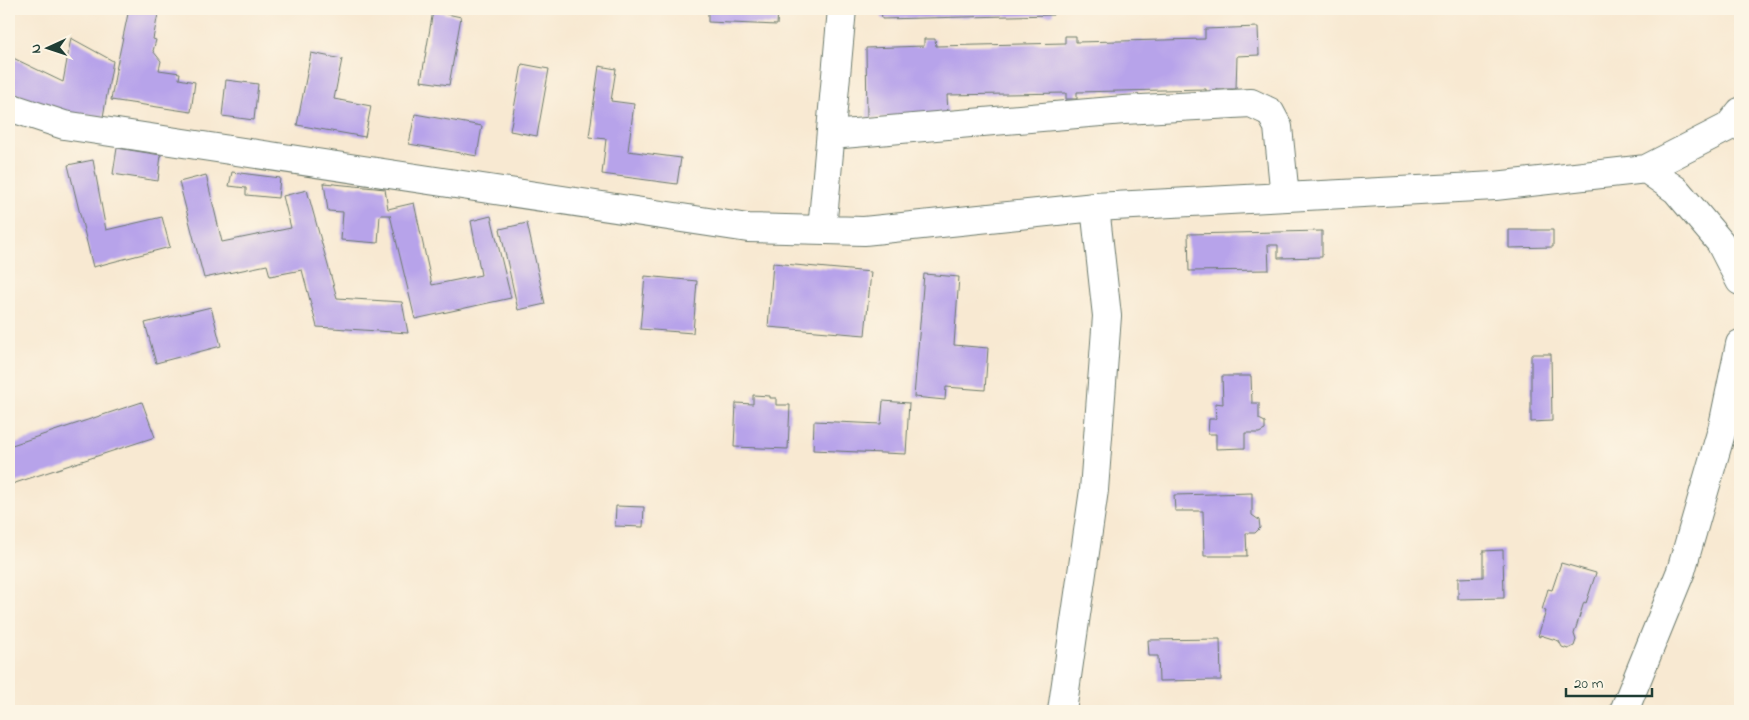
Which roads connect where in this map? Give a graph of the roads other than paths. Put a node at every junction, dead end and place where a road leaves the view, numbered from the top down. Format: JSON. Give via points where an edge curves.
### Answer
{"nodes":[{"id":1,"x":842,"y":9,"type":"edge"},
{"id":2,"x":9,"y":107,"type":"edge"},
{"id":3,"x":1740,"y":112,"type":"edge"},
{"id":4,"x":831,"y":135,"type":"junction"},
{"id":5,"x":1646,"y":169,"type":"junction"},
{"id":6,"x":1285,"y":197,"type":"junction"},
{"id":7,"x":1094,"y":207,"type":"junction"},
{"id":8,"x":822,"y":230,"type":"junction"},
{"id":9,"x":1740,"y":281,"type":"edge"},
{"id":10,"x":1740,"y":344,"type":"edge"},
{"id":11,"x":1062,"y":711,"type":"edge"},
{"id":12,"x":1624,"y":711,"type":"edge"}],
"edges":[{"from":1,"to":4,"type":"street"},
{"from":2,"to":8,"type":"street","via":[[83,128],[748,228]]},
{"from":3,"to":5,"type":"street","via":[[1728,127]]},
{"from":4,"to":6,"type":"street","via":[[1251,102],[1270,112],[1278,127]]},
{"from":4,"to":8,"type":"street"},
{"from":5,"to":6,"type":"street","via":[[1495,186]]},
{"from":5,"to":9,"type":"street","via":[[1676,190],[1720,242]]},
{"from":6,"to":7,"type":"street"},
{"from":7,"to":8,"type":"street","via":[[864,231]]},
{"from":7,"to":11,"type":"street","via":[[1108,316],[1094,490]]},
{"from":10,"to":12,"type":"street","via":[[1723,426],[1681,571]]}]}
